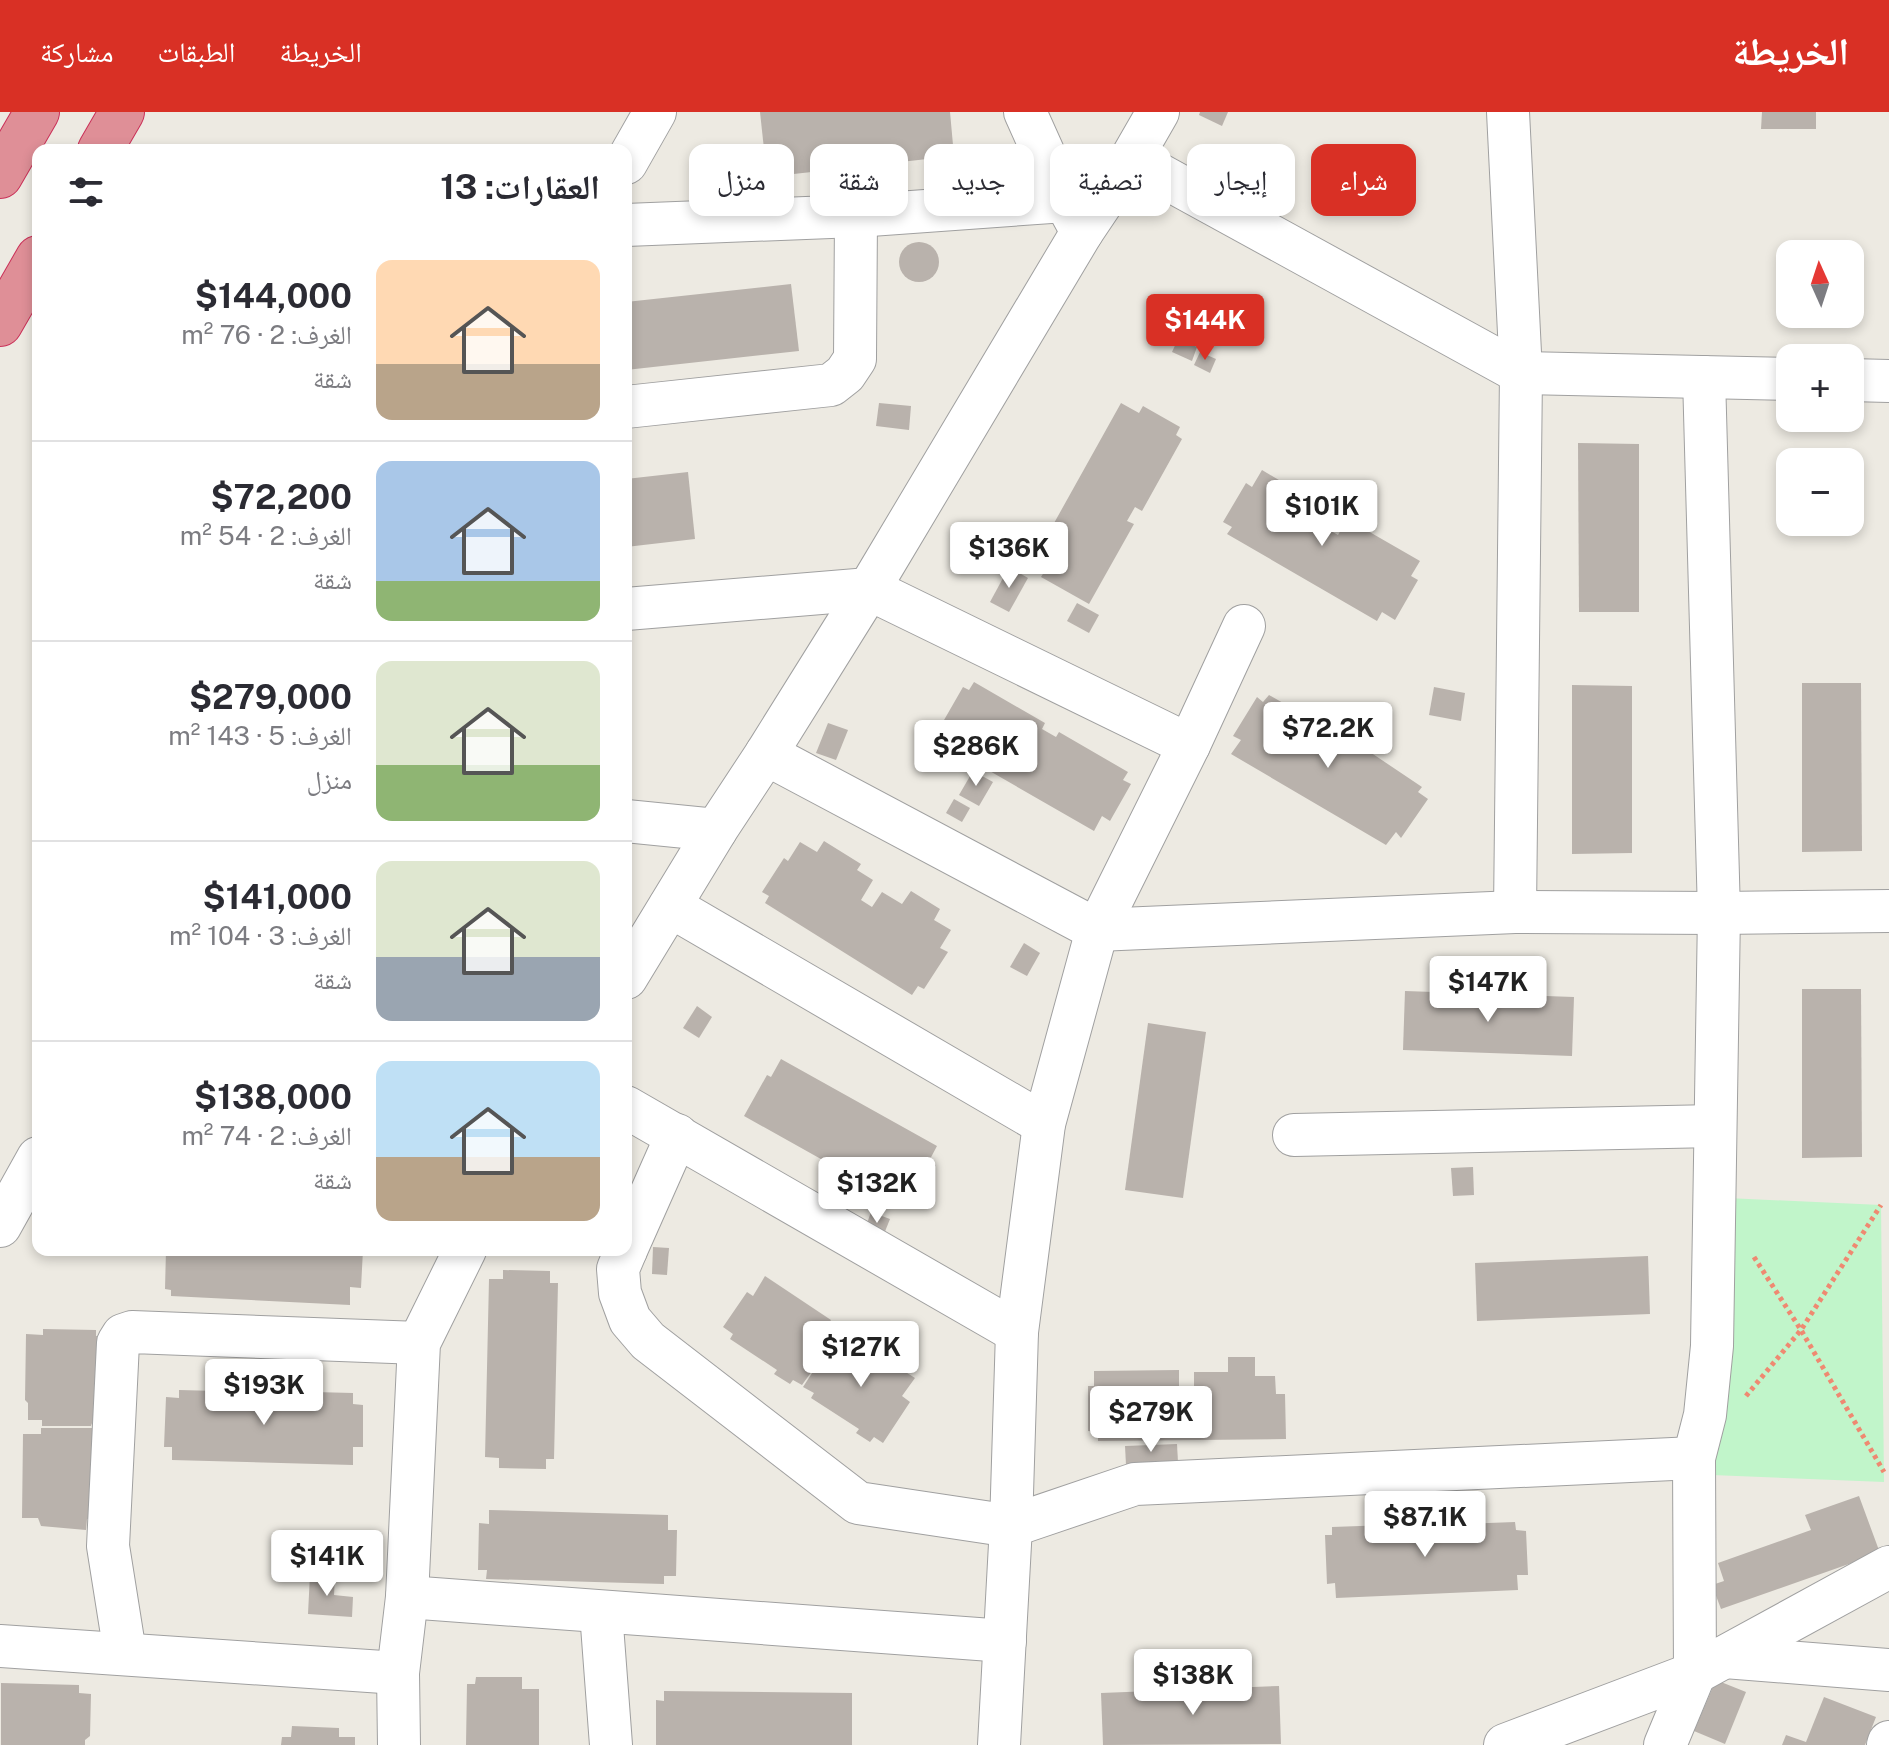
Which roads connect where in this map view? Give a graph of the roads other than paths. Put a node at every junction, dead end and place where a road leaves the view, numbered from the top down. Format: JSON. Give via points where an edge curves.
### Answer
{"nodes":[{"id":1,"x":122,"y":112,"type":"edge"},
{"id":2,"x":655,"y":112,"type":"edge"},
{"id":3,"x":1025,"y":112,"type":"edge"},
{"id":4,"x":1158,"y":112,"type":"edge"},
{"id":5,"x":1508,"y":112,"type":"edge"},
{"id":6,"x":20,"y":127,"type":"edge"},
{"id":7,"x":103,"y":144,"type":"edge"},
{"id":8,"x":1140,"y":144,"type":"edge"},
{"id":9,"x":632,"y":152,"type":"edge"},
{"id":10,"x":1050,"y":165,"type":"edge"},
{"id":11,"x":0,"y":176,"type":"edge"},
{"id":12,"x":1171,"y":181,"type":"edge"},
{"id":13,"x":856,"y":216,"type":"joint"},
{"id":14,"x":908,"y":216,"type":"edge"},
{"id":15,"x":1050,"y":216,"type":"edge"},
{"id":16,"x":1074,"y":216,"type":"edge"},
{"id":17,"x":632,"y":225,"type":"edge"},
{"id":18,"x":32,"y":268,"type":"edge"},
{"id":19,"x":0,"y":324,"type":"edge"},
{"id":20,"x":1521,"y":373,"type":"junction"},
{"id":21,"x":1704,"y":377,"type":"junction"},
{"id":22,"x":1776,"y":379,"type":"edge"},
{"id":23,"x":1864,"y":380,"type":"edge"},
{"id":24,"x":1889,"y":381,"type":"edge"},
{"id":25,"x":632,"y":406,"type":"edge"},
{"id":26,"x":869,"y":589,"type":"junction"},
{"id":27,"x":632,"y":609,"type":"edge"},
{"id":28,"x":1244,"y":626,"type":"dead end"},
{"id":29,"x":1189,"y":745,"type":"junction"},
{"id":30,"x":766,"y":754,"type":"junction"},
{"id":31,"x":632,"y":822,"type":"edge"},
{"id":32,"x":716,"y":830,"type":"junction"},
{"id":33,"x":670,"y":906,"type":"junction"},
{"id":34,"x":1889,"y":911,"type":"edge"},
{"id":35,"x":1515,"y":912,"type":"junction"},
{"id":36,"x":1719,"y":913,"type":"junction"},
{"id":37,"x":1097,"y":930,"type":"junction"},
{"id":38,"x":632,"y":968,"type":"edge"},
{"id":39,"x":632,"y":1110,"type":"edge"},
{"id":40,"x":1044,"y":1124,"type":"junction"},
{"id":41,"x":1715,"y":1126,"type":"junction"},
{"id":42,"x":677,"y":1135,"type":"junction"},
{"id":43,"x":1294,"y":1135,"type":"dead end"},
{"id":44,"x":32,"y":1169,"type":"edge"},
{"id":45,"x":0,"y":1226,"type":"edge"},
{"id":46,"x":632,"y":1236,"type":"edge"},
{"id":47,"x":462,"y":1256,"type":"edge"},
{"id":48,"x":623,"y":1256,"type":"edge"},
{"id":49,"x":1017,"y":1332,"type":"junction"},
{"id":50,"x":419,"y":1343,"type":"junction"},
{"id":51,"x":1694,"y":1458,"type":"junction"},
{"id":52,"x":1011,"y":1526,"type":"junction"},
{"id":53,"x":1889,"y":1567,"type":"edge"},
{"id":54,"x":407,"y":1597,"type":"junction"},
{"id":55,"x":601,"y":1612,"type":"junction"},
{"id":56,"x":1005,"y":1641,"type":"junction"},
{"id":57,"x":0,"y":1646,"type":"edge"},
{"id":58,"x":125,"y":1653,"type":"junction"},
{"id":59,"x":1710,"y":1665,"type":"junction"},
{"id":60,"x":1889,"y":1670,"type":"edge"},
{"id":61,"x":398,"y":1673,"type":"junction"},
{"id":62,"x":399,"y":1745,"type":"edge"},
{"id":63,"x":611,"y":1745,"type":"edge"},
{"id":64,"x":999,"y":1745,"type":"edge"},
{"id":65,"x":1505,"y":1745,"type":"edge"},
{"id":66,"x":1665,"y":1745,"type":"edge"}],
"edges":[{"from":1,"to":7,"type":"highway"},
{"from":2,"to":9,"type":"street"},
{"from":3,"to":10,"type":"street"},
{"from":4,"to":8,"type":"street"},
{"from":5,"to":20,"type":"street"},
{"from":6,"to":11,"type":"highway"},
{"from":12,"to":20,"type":"street"},
{"from":13,"to":17,"type":"street"},
{"from":13,"to":25,"type":"street","via":[[855,359],[845,374],[831,385]]},
{"from":14,"to":15,"type":"street"},
{"from":16,"to":26,"type":"street"},
{"from":18,"to":19,"type":"highway"},
{"from":20,"to":21,"type":"street"},
{"from":20,"to":35,"type":"street"},
{"from":21,"to":22,"type":"street"},
{"from":21,"to":36,"type":"street"},
{"from":23,"to":24,"type":"street"},
{"from":26,"to":27,"type":"street"},
{"from":26,"to":29,"type":"street"},
{"from":26,"to":30,"type":"street"},
{"from":28,"to":29,"type":"street"},
{"from":29,"to":37,"type":"street"},
{"from":30,"to":32,"type":"street"},
{"from":30,"to":37,"type":"street"},
{"from":31,"to":32,"type":"street"},
{"from":32,"to":33,"type":"street"},
{"from":33,"to":38,"type":"street"},
{"from":33,"to":40,"type":"street"},
{"from":34,"to":36,"type":"street"},
{"from":35,"to":36,"type":"street"},
{"from":35,"to":37,"type":"street"},
{"from":36,"to":41,"type":"street"},
{"from":37,"to":40,"type":"street"},
{"from":39,"to":42,"type":"street"},
{"from":40,"to":49,"type":"street"},
{"from":41,"to":43,"type":"street"},
{"from":41,"to":51,"type":"street","via":[[1712,1346],[1705,1415]]},
{"from":42,"to":46,"type":"street"},
{"from":42,"to":49,"type":"street"},
{"from":44,"to":45,"type":"street"},
{"from":47,"to":50,"type":"street"},
{"from":48,"to":52,"type":"street","via":[[618,1269],[620,1293],[630,1320],[648,1341],[858,1503]]},
{"from":49,"to":52,"type":"street"},
{"from":50,"to":54,"type":"street"},
{"from":50,"to":58,"type":"street","via":[[123,1335],[118,1343],[108,1546]]},
{"from":51,"to":52,"type":"street","via":[[1135,1484]]},
{"from":51,"to":59,"type":"street"},
{"from":52,"to":56,"type":"street"},
{"from":53,"to":59,"type":"street"},
{"from":54,"to":55,"type":"street"},
{"from":54,"to":61,"type":"street"},
{"from":55,"to":56,"type":"street"},
{"from":55,"to":63,"type":"street"},
{"from":56,"to":64,"type":"street"},
{"from":57,"to":58,"type":"street"},
{"from":58,"to":61,"type":"street"},
{"from":59,"to":60,"type":"street"},
{"from":59,"to":65,"type":"street"},
{"from":59,"to":66,"type":"street"},
{"from":61,"to":62,"type":"street"}]}
